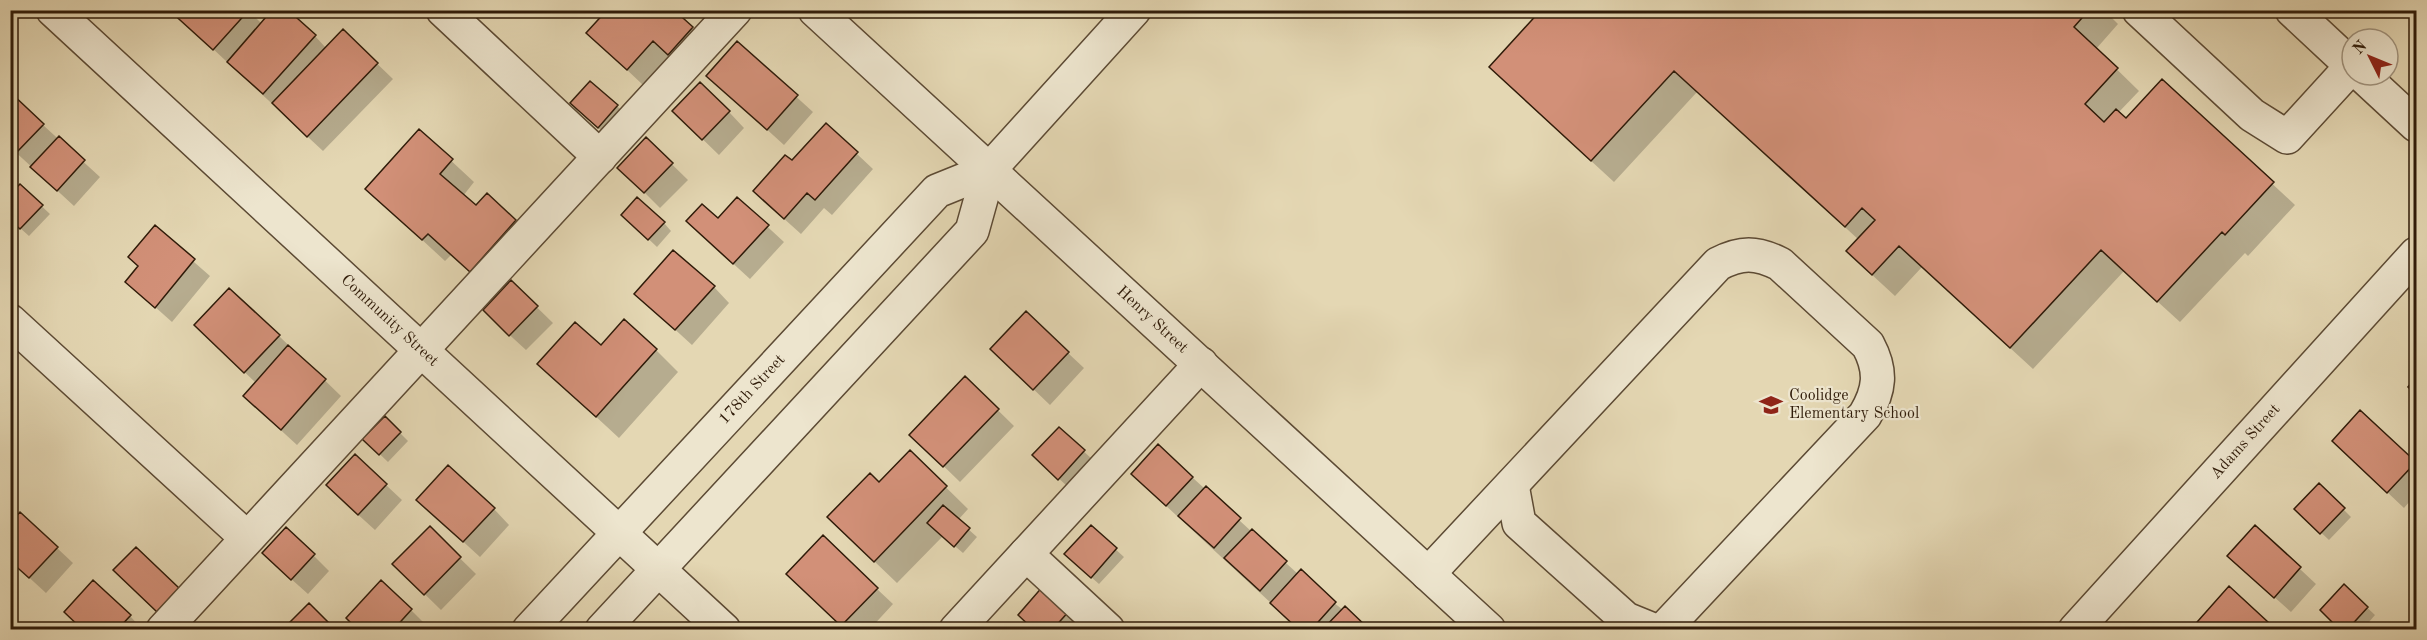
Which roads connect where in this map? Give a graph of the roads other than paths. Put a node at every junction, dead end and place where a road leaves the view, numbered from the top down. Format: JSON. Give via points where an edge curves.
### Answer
{"nodes":[{"id":1,"x":53,"y":10,"type":"edge"},
{"id":2,"x":443,"y":10,"type":"edge"},
{"id":3,"x":735,"y":10,"type":"edge"},
{"id":4,"x":815,"y":10,"type":"edge"},
{"id":5,"x":1134,"y":10,"type":"edge"},
{"id":6,"x":2139,"y":10,"type":"edge"},
{"id":7,"x":2292,"y":10,"type":"edge"},
{"id":8,"x":2340,"y":55,"type":"edge"},
{"id":9,"x":2340,"y":79,"type":"edge"},
{"id":10,"x":2375,"y":87,"type":"edge"},
{"id":11,"x":2416,"y":125,"type":"edge"},
{"id":12,"x":600,"y":157,"type":"junction"},
{"id":13,"x":989,"y":170,"type":"junction"},
{"id":14,"x":2416,"y":254,"type":"edge"},
{"id":15,"x":10,"y":321,"type":"edge"},
{"id":16,"x":421,"y":350,"type":"junction"},
{"id":17,"x":1201,"y":364,"type":"junction"},
{"id":18,"x":1512,"y":485,"type":"junction"},
{"id":19,"x":619,"y":532,"type":"junction"},
{"id":20,"x":247,"y":538,"type":"junction"},
{"id":21,"x":1026,"y":554,"type":"junction"},
{"id":22,"x":659,"y":569,"type":"junction"},
{"id":23,"x":1428,"y":574,"type":"junction"},
{"id":24,"x":163,"y":630,"type":"edge"},
{"id":25,"x":529,"y":630,"type":"edge"},
{"id":26,"x":602,"y":630,"type":"edge"},
{"id":27,"x":724,"y":630,"type":"edge"},
{"id":28,"x":956,"y":630,"type":"edge"},
{"id":29,"x":1108,"y":630,"type":"edge"},
{"id":30,"x":1489,"y":630,"type":"edge"},
{"id":31,"x":1653,"y":630,"type":"edge"},
{"id":32,"x":1663,"y":630,"type":"edge"},
{"id":33,"x":2075,"y":630,"type":"edge"}],
"edges":[{"from":1,"to":16,"type":"street","name":"Community Street"},
{"from":2,"to":12,"type":"street"},
{"from":3,"to":12,"type":"street"},
{"from":4,"to":13,"type":"street","name":"Henry Street"},
{"from":5,"to":13,"type":"street","name":"178th Street"},
{"from":6,"to":9,"type":"street","via":[[2252,115],[2287,137]]},
{"from":7,"to":8,"type":"street"},
{"from":10,"to":11,"type":"street"},
{"from":12,"to":16,"type":"street"},
{"from":13,"to":17,"type":"street","name":"Henry Street"},
{"from":13,"to":19,"type":"street","name":"178th Street","via":[[937,191]]},
{"from":13,"to":22,"type":"street","name":"178th Street","via":[[972,231]]},
{"from":14,"to":33,"type":"street","name":"Adams Street"},
{"from":15,"to":20,"type":"street"},
{"from":16,"to":19,"type":"street","name":"Community Street"},
{"from":16,"to":20,"type":"street"},
{"from":17,"to":21,"type":"street"},
{"from":17,"to":23,"type":"street","name":"Henry Street"},
{"from":18,"to":23,"type":"street"},
{"from":18,"to":31,"type":"street","via":[[1519,523],[1626,619]]},
{"from":18,"to":32,"type":"street","via":[[1718,264],[1735,255],[1753,254],[1780,264],[1868,345],[1879,376],[1875,399],[1865,415]]},
{"from":19,"to":22,"type":"street","name":"Community Street"},
{"from":19,"to":25,"type":"street","name":"178th Street"},
{"from":20,"to":24,"type":"street"},
{"from":21,"to":28,"type":"street"},
{"from":21,"to":29,"type":"street"},
{"from":22,"to":26,"type":"street","name":"178th Street"},
{"from":22,"to":27,"type":"street","name":"Community Street"},
{"from":23,"to":30,"type":"street","name":"Henry Street"}]}
